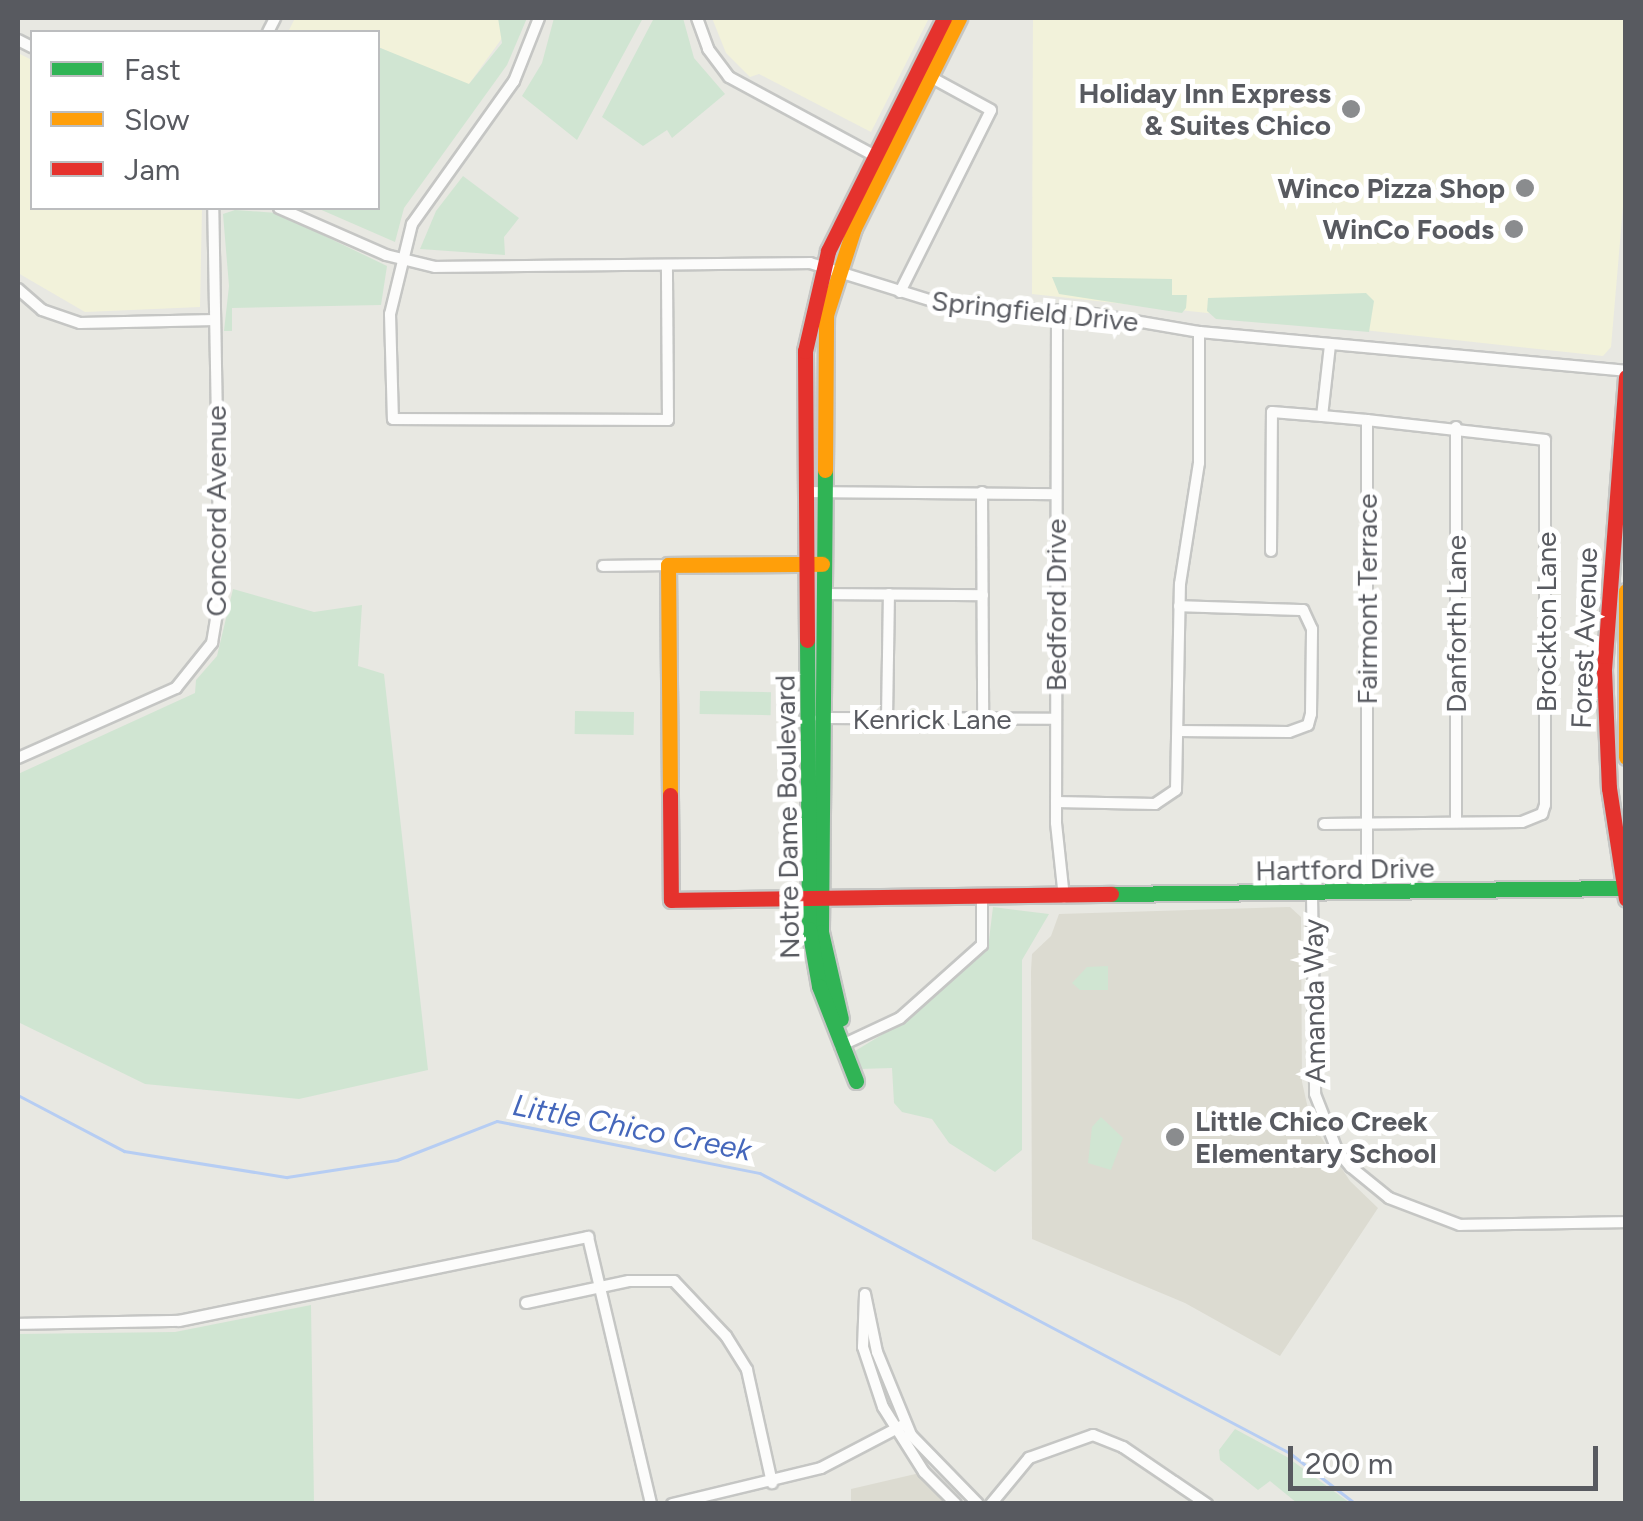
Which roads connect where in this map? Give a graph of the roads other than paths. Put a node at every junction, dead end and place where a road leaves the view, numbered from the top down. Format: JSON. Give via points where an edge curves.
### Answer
{"nodes":[{"id":1,"x":539,"y":18,"type":"edge"},
{"id":2,"x":698,"y":18,"type":"edge"},
{"id":3,"x":944,"y":18,"type":"edge"},
{"id":4,"x":959,"y":18,"type":"edge"},
{"id":5,"x":925,"y":74,"type":"junction"},
{"id":6,"x":879,"y":158,"type":"junction"},
{"id":7,"x":214,"y":210,"type":"edge"},
{"id":8,"x":285,"y":210,"type":"edge"},
{"id":9,"x":401,"y":260,"type":"junction"},
{"id":10,"x":667,"y":264,"type":"junction"},
{"id":11,"x":831,"y":268,"type":"junction"},
{"id":12,"x":18,"y":290,"type":"edge"},
{"id":13,"x":900,"y":292,"type":"junction"},
{"id":14,"x":1056,"y":310,"type":"junction"},
{"id":15,"x":215,"y":320,"type":"junction"},
{"id":16,"x":1199,"y":332,"type":"junction"},
{"id":17,"x":1330,"y":345,"type":"junction"},
{"id":18,"x":1626,"y":374,"type":"edge"},
{"id":19,"x":1322,"y":416,"type":"junction"},
{"id":20,"x":1367,"y":420,"type":"junction"},
{"id":21,"x":1456,"y":427,"type":"junction"},
{"id":22,"x":814,"y":492,"type":"junction"},
{"id":23,"x":982,"y":492,"type":"junction"},
{"id":24,"x":1056,"y":494,"type":"junction"},
{"id":25,"x":1272,"y":551,"type":"dead end"},
{"id":26,"x":815,"y":564,"type":"junction"},
{"id":27,"x":603,"y":566,"type":"dead end"},
{"id":28,"x":668,"y":566,"type":"junction"},
{"id":29,"x":1626,"y":591,"type":"edge"},
{"id":30,"x":822,"y":594,"type":"junction"},
{"id":31,"x":889,"y":594,"type":"junction"},
{"id":32,"x":982,"y":594,"type":"junction"},
{"id":33,"x":1180,"y":606,"type":"junction"},
{"id":34,"x":1624,"y":687,"type":"edge"},
{"id":35,"x":1604,"y":688,"type":"junction"},
{"id":36,"x":815,"y":718,"type":"junction"},
{"id":37,"x":887,"y":718,"type":"junction"},
{"id":38,"x":983,"y":719,"type":"junction"},
{"id":39,"x":1056,"y":719,"type":"junction"},
{"id":40,"x":1178,"y":732,"type":"junction"},
{"id":41,"x":18,"y":758,"type":"edge"},
{"id":42,"x":1626,"y":758,"type":"edge"},
{"id":43,"x":1056,"y":802,"type":"junction"},
{"id":44,"x":1456,"y":821,"type":"junction"},
{"id":45,"x":1367,"y":823,"type":"junction"},
{"id":46,"x":1324,"y":824,"type":"dead end"},
{"id":47,"x":1625,"y":892,"type":"edge"},
{"id":48,"x":1367,"y":894,"type":"junction"},
{"id":49,"x":1312,"y":895,"type":"junction"},
{"id":50,"x":982,"y":899,"type":"junction"},
{"id":51,"x":1064,"y":899,"type":"junction"},
{"id":52,"x":815,"y":900,"type":"junction"},
{"id":53,"x":844,"y":1045,"type":"joint"},
{"id":54,"x":1626,"y":1222,"type":"edge"},
{"id":55,"x":604,"y":1286,"type":"junction"},
{"id":56,"x":526,"y":1304,"type":"dead end"},
{"id":57,"x":18,"y":1324,"type":"edge"},
{"id":58,"x":900,"y":1426,"type":"junction"},
{"id":59,"x":772,"y":1483,"type":"junction"},
{"id":60,"x":651,"y":1504,"type":"edge"},
{"id":61,"x":672,"y":1504,"type":"edge"},
{"id":62,"x":956,"y":1504,"type":"edge"},
{"id":63,"x":978,"y":1504,"type":"edge"},
{"id":64,"x":990,"y":1504,"type":"edge"},
{"id":65,"x":1207,"y":1504,"type":"edge"}],
"edges":[{"from":1,"to":9,"type":"street","via":[[521,70],[422,203]]},
{"from":2,"to":6,"type":"street","via":[[708,49],[729,77]]},
{"from":3,"to":5,"type":"street","name":"Notre Dame Boulevard"},
{"from":4,"to":5,"type":"street","name":"Notre Dame Boulevard"},
{"from":5,"to":6,"type":"street","name":"Notre Dame Boulevard"},
{"from":5,"to":13,"type":"street","via":[[991,110]]},
{"from":6,"to":11,"type":"street","name":"Notre Dame Boulevard"},
{"from":7,"to":15,"type":"street","name":"Concord Avenue"},
{"from":8,"to":9,"type":"street","name":"Springfield Drive"},
{"from":9,"to":10,"type":"street","name":"Springfield Drive","via":[[452,269]]},
{"from":9,"to":10,"type":"street","via":[[390,314],[389,397],[393,419],[403,423],[668,420]]},
{"from":10,"to":11,"type":"street","name":"Springfield Drive"},
{"from":11,"to":13,"type":"street","name":"Springfield Drive"},
{"from":11,"to":22,"type":"street","name":"Notre Dame Boulevard"},
{"from":12,"to":15,"type":"street","via":[[42,310],[80,323]]},
{"from":13,"to":14,"type":"street","name":"Springfield Drive","via":[[939,304]]},
{"from":14,"to":16,"type":"street","name":"Springfield Drive"},
{"from":14,"to":24,"type":"street","name":"Bedford Drive"},
{"from":15,"to":41,"type":"street","name":"Concord Avenue","via":[[220,596],[212,644],[176,688]]},
{"from":16,"to":17,"type":"street","name":"Springfield Drive"},
{"from":16,"to":33,"type":"street","via":[[1198,463]]},
{"from":17,"to":18,"type":"street","name":"Springfield Drive"},
{"from":17,"to":19,"type":"street"},
{"from":18,"to":35,"type":"street","name":"Forest Avenue"},
{"from":19,"to":20,"type":"street"},
{"from":19,"to":25,"type":"street","via":[[1272,412]]},
{"from":20,"to":21,"type":"street"},
{"from":20,"to":45,"type":"street","name":"Fairmont Terrace"},
{"from":21,"to":44,"type":"street","name":"Danforth Lane"},
{"from":21,"to":44,"type":"street","name":"Brockton Lane","via":[[1545,440],[1545,805],[1533,820]]},
{"from":22,"to":23,"type":"street"},
{"from":22,"to":26,"type":"street","name":"Notre Dame Boulevard"},
{"from":23,"to":24,"type":"street"},
{"from":23,"to":32,"type":"street"},
{"from":24,"to":39,"type":"street","name":"Bedford Drive"},
{"from":26,"to":28,"type":"street"},
{"from":26,"to":30,"type":"street","name":"Notre Dame Boulevard"},
{"from":26,"to":36,"type":"street","name":"Notre Dame Boulevard"},
{"from":27,"to":28,"type":"street"},
{"from":28,"to":52,"type":"street","name":"Hartford Drive","via":[[671,900]]},
{"from":29,"to":34,"type":"street","name":"Forest Avenue"},
{"from":30,"to":31,"type":"street"},
{"from":30,"to":36,"type":"street","name":"Notre Dame Boulevard"},
{"from":31,"to":32,"type":"street"},
{"from":31,"to":37,"type":"street"},
{"from":32,"to":38,"type":"street"},
{"from":33,"to":40,"type":"street"},
{"from":33,"to":40,"type":"street","via":[[1304,610],[1312,629],[1312,697],[1308,725],[1298,730]]},
{"from":34,"to":35,"type":"street"},
{"from":34,"to":42,"type":"street","name":"Forest Avenue"},
{"from":35,"to":47,"type":"street","name":"Forest Avenue"},
{"from":36,"to":37,"type":"street","name":"Kenrick Lane"},
{"from":36,"to":52,"type":"street","name":"Notre Dame Boulevard"},
{"from":37,"to":38,"type":"street","name":"Kenrick Lane"},
{"from":38,"to":39,"type":"street","name":"Kenrick Lane"},
{"from":39,"to":43,"type":"street","name":"Bedford Drive"},
{"from":40,"to":43,"type":"street","via":[[1176,790],[1164,803]]},
{"from":43,"to":51,"type":"street","name":"Bedford Drive"},
{"from":44,"to":45,"type":"street"},
{"from":45,"to":46,"type":"street"},
{"from":45,"to":48,"type":"street","name":"Fairmont Terrace"},
{"from":47,"to":48,"type":"street","name":"Hartford Drive"},
{"from":48,"to":49,"type":"street","name":"Hartford Drive"},
{"from":49,"to":51,"type":"street","name":"Hartford Drive"},
{"from":49,"to":54,"type":"street","name":"Amanda Way","via":[[1315,1094],[1352,1167],[1389,1198],[1460,1225]]},
{"from":50,"to":51,"type":"street","name":"Hartford Drive"},
{"from":50,"to":52,"type":"street","name":"Hartford Drive"},
{"from":50,"to":53,"type":"street","via":[[982,944],[900,1018]]},
{"from":52,"to":53,"type":"street","name":"Notre Dame Boulevard"},
{"from":55,"to":56,"type":"street"},
{"from":55,"to":57,"type":"street","via":[[588,1237],[179,1321]]},
{"from":55,"to":59,"type":"street","via":[[656,1278],[691,1293],[746,1370]]},
{"from":55,"to":60,"type":"street"},
{"from":58,"to":58,"type":"street","via":[[877,1352],[866,1294],[863,1347]]},
{"from":58,"to":59,"type":"street","via":[[821,1468]]},
{"from":58,"to":62,"type":"street"},
{"from":58,"to":63,"type":"street"},
{"from":59,"to":61,"type":"street"},
{"from":64,"to":65,"type":"street","via":[[1029,1458],[1082,1435],[1123,1447]]}]}
